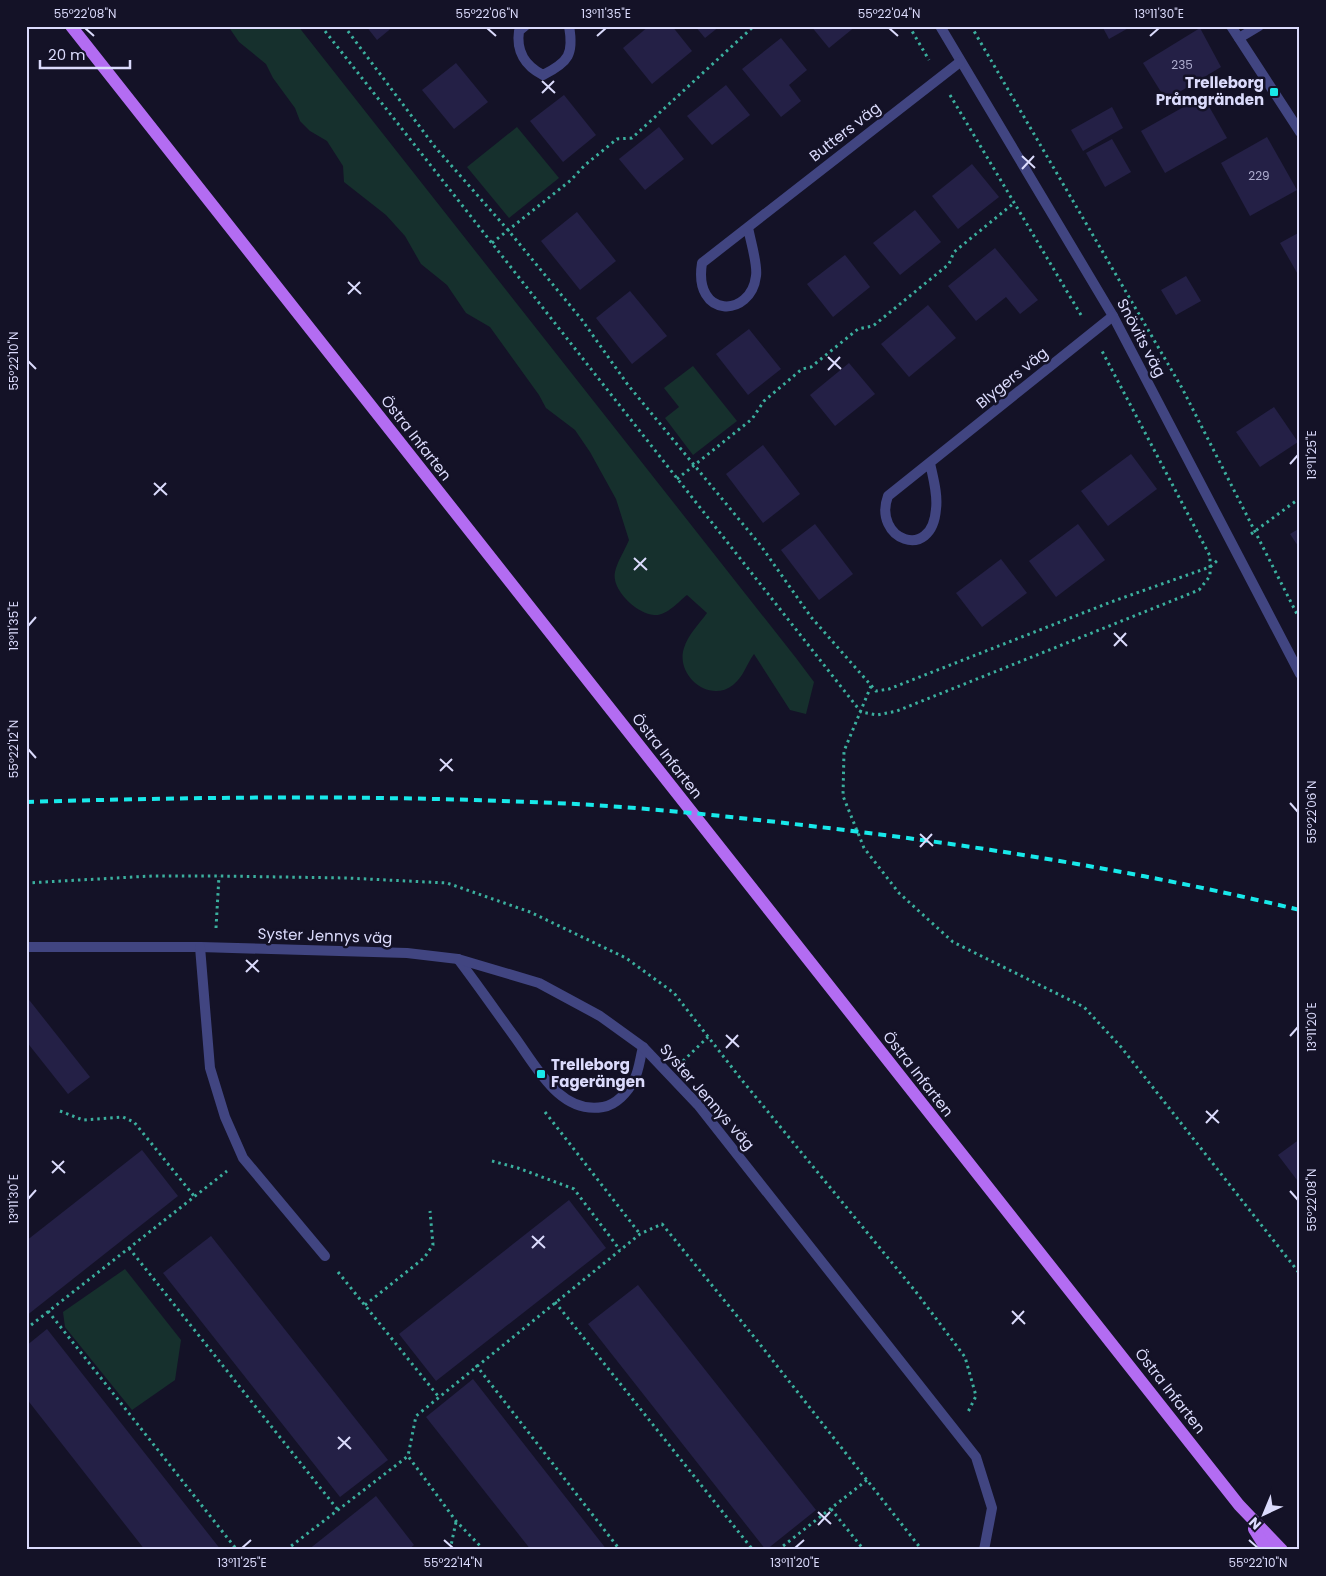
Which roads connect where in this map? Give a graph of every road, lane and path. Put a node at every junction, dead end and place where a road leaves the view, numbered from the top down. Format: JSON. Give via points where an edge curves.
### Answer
{"nodes":[{"id":1,"x":71,"y":26,"type":"edge"},
{"id":2,"x":321,"y":26,"type":"edge"},
{"id":3,"x":344,"y":26,"type":"edge"},
{"id":4,"x":525,"y":26,"type":"edge"},
{"id":5,"x":569,"y":26,"type":"edge"},
{"id":6,"x":754,"y":26,"type":"edge"},
{"id":7,"x":909,"y":26,"type":"edge"},
{"id":8,"x":940,"y":26,"type":"edge"},
{"id":9,"x":1231,"y":26,"type":"edge"},
{"id":10,"x":1259,"y":26,"type":"edge"},
{"id":11,"x":1239,"y":38,"type":"junction"},
{"id":12,"x":960,"y":62,"type":"junction"},
{"id":13,"x":939,"y":78,"type":"junction"},
{"id":14,"x":1300,"y":132,"type":"edge"},
{"id":15,"x":1014,"y":203,"type":"junction"},
{"id":16,"x":748,"y":227,"type":"junction"},
{"id":17,"x":508,"y":230,"type":"junction"},
{"id":18,"x":492,"y":243,"type":"junction"},
{"id":19,"x":1113,"y":316,"type":"junction"},
{"id":20,"x":1092,"y":333,"type":"junction"},
{"id":21,"x":930,"y":463,"type":"junction"},
{"id":22,"x":694,"y":465,"type":"junction"},
{"id":23,"x":677,"y":478,"type":"junction"},
{"id":24,"x":1300,"y":498,"type":"edge"},
{"id":25,"x":1254,"y":532,"type":"dead end"},
{"id":26,"x":1210,"y":567,"type":"junction"},
{"id":27,"x":1300,"y":674,"type":"edge"},
{"id":28,"x":871,"y":686,"type":"junction"},
{"id":29,"x":861,"y":712,"type":"junction"},
{"id":30,"x":219,"y":876,"type":"junction"},
{"id":31,"x":26,"y":883,"type":"edge"},
{"id":32,"x":26,"y":947,"type":"edge"},
{"id":33,"x":200,"y":947,"type":"junction"},
{"id":34,"x":215,"y":947,"type":"junction"},
{"id":35,"x":458,"y":959,"type":"junction"},
{"id":36,"x":708,"y":1037,"type":"junction"},
{"id":37,"x":644,"y":1048,"type":"junction"},
{"id":38,"x":670,"y":1073,"type":"junction"},
{"id":39,"x":540,"y":1104,"type":"dead end"},
{"id":40,"x":60,"y":1111,"type":"dead end"},
{"id":41,"x":243,"y":1158,"type":"junction"},
{"id":42,"x":492,"y":1160,"type":"dead end"},
{"id":43,"x":194,"y":1196,"type":"junction"},
{"id":44,"x":430,"y":1210,"type":"dead end"},
{"id":45,"x":640,"y":1234,"type":"junction"},
{"id":46,"x":129,"y":1248,"type":"junction"},
{"id":47,"x":620,"y":1250,"type":"junction"},
{"id":48,"x":325,"y":1256,"type":"joint"},
{"id":49,"x":1300,"y":1274,"type":"edge"},
{"id":50,"x":555,"y":1302,"type":"junction"},
{"id":51,"x":364,"y":1305,"type":"junction"},
{"id":52,"x":48,"y":1311,"type":"junction"},
{"id":53,"x":26,"y":1329,"type":"edge"},
{"id":54,"x":476,"y":1365,"type":"junction"},
{"id":55,"x":438,"y":1396,"type":"junction"},
{"id":56,"x":958,"y":1433,"type":"junction"},
{"id":57,"x":408,"y":1456,"type":"junction"},
{"id":58,"x":867,"y":1480,"type":"junction"},
{"id":59,"x":1239,"y":1505,"type":"junction"},
{"id":60,"x":831,"y":1509,"type":"junction"},
{"id":61,"x":338,"y":1510,"type":"junction"},
{"id":62,"x":456,"y":1522,"type":"junction"},
{"id":63,"x":237,"y":1550,"type":"edge"},
{"id":64,"x":286,"y":1550,"type":"edge"},
{"id":65,"x":450,"y":1550,"type":"edge"},
{"id":66,"x":484,"y":1550,"type":"edge"},
{"id":67,"x":620,"y":1550,"type":"edge"},
{"id":68,"x":753,"y":1550,"type":"edge"},
{"id":69,"x":778,"y":1550,"type":"edge"},
{"id":70,"x":864,"y":1550,"type":"edge"},
{"id":71,"x":922,"y":1550,"type":"edge"},
{"id":72,"x":984,"y":1550,"type":"edge"},
{"id":73,"x":1267,"y":1550,"type":"edge"},
{"id":74,"x":1282,"y":1550,"type":"edge"}],
"edges":[{"from":1,"to":59,"type":"main road","name":"Östra Infarten"},
{"from":2,"to":18,"type":"path"},
{"from":3,"to":17,"type":"path","via":[[435,147]]},
{"from":4,"to":5,"type":"street","via":[[519,31],[518,50],[534,70],[543,74],[555,69],[568,57],[572,48]]},
{"from":6,"to":17,"type":"path","via":[[632,138],[617,140]]},
{"from":7,"to":13,"type":"path"},
{"from":8,"to":12,"type":"street","name":"Snövits väg"},
{"from":9,"to":11,"type":"street"},
{"from":10,"to":11,"type":"street"},
{"from":11,"to":14,"type":"street"},
{"from":12,"to":13,"type":"street","name":"Butters väg"},
{"from":12,"to":19,"type":"street","name":"Snövits väg"},
{"from":13,"to":15,"type":"path"},
{"from":13,"to":16,"type":"street","name":"Butters väg"},
{"from":15,"to":20,"type":"path"},
{"from":15,"to":22,"type":"path","via":[[954,252],[949,264],[873,326],[858,329],[811,367],[802,368],[764,401],[752,419]]},
{"from":16,"to":16,"type":"street","name":"Butters väg","via":[[702,263],[699,279],[712,302],[720,307],[728,308],[742,301],[756,276]]},
{"from":17,"to":18,"type":"path"},
{"from":17,"to":22,"type":"path"},
{"from":18,"to":23,"type":"path"},
{"from":19,"to":20,"type":"street","name":"Blygers väg"},
{"from":19,"to":27,"type":"street","name":"Snövits väg"},
{"from":20,"to":21,"type":"street","name":"Blygers väg"},
{"from":20,"to":26,"type":"path","via":[[1210,556]]},
{"from":21,"to":21,"type":"street","name":"Blygers väg","via":[[888,496],[884,507],[887,521],[900,538],[908,542],[917,541],[928,533],[933,523],[936,494]]},
{"from":22,"to":23,"type":"path"},
{"from":22,"to":28,"type":"path","via":[[761,546],[811,617]]},
{"from":23,"to":29,"type":"path"},
{"from":24,"to":25,"type":"path"},
{"from":26,"to":28,"type":"path","via":[[889,689],[876,691]]},
{"from":26,"to":29,"type":"path","via":[[1210,576],[1198,590],[897,711],[877,715]]},
{"from":28,"to":29,"type":"path"},
{"from":29,"to":49,"type":"path","via":[[844,751],[842,796],[864,848],[899,893],[954,942],[1084,1007],[1121,1047]]},
{"from":30,"to":31,"type":"path"},
{"from":30,"to":34,"type":"path"},
{"from":30,"to":36,"type":"path","via":[[447,883],[530,912],[626,958],[674,993]]},
{"from":32,"to":33,"type":"street","name":"Syster Jennys väg"},
{"from":33,"to":34,"type":"street","name":"Syster Jennys väg"},
{"from":33,"to":41,"type":"street","via":[[210,1068],[225,1117]]},
{"from":34,"to":35,"type":"street","name":"Syster Jennys väg","via":[[407,953]]},
{"from":35,"to":37,"type":"street","name":"Syster Jennys väg","via":[[539,983],[600,1016]]},
{"from":35,"to":37,"type":"street","via":[[541,1074],[567,1101],[583,1108],[610,1106],[634,1081]]},
{"from":36,"to":38,"type":"path"},
{"from":36,"to":56,"type":"path","via":[[965,1357],[976,1396]]},
{"from":37,"to":38,"type":"street","name":"Syster Jennys väg"},
{"from":38,"to":56,"type":"street","name":"Syster Jennys väg"},
{"from":39,"to":45,"type":"path"},
{"from":40,"to":43,"type":"path","via":[[84,1120],[123,1117],[134,1122]]},
{"from":41,"to":43,"type":"path"},
{"from":41,"to":48,"type":"street"},
{"from":42,"to":47,"type":"path","via":[[574,1189]]},
{"from":43,"to":46,"type":"path"},
{"from":44,"to":51,"type":"path","via":[[434,1245],[424,1258]]},
{"from":45,"to":47,"type":"path"},
{"from":45,"to":58,"type":"path","via":[[662,1224]]},
{"from":46,"to":52,"type":"path"},
{"from":46,"to":61,"type":"path"},
{"from":47,"to":50,"type":"path"},
{"from":48,"to":51,"type":"path"},
{"from":50,"to":54,"type":"path"},
{"from":50,"to":68,"type":"path"},
{"from":51,"to":55,"type":"path"},
{"from":52,"to":53,"type":"path"},
{"from":52,"to":63,"type":"path"},
{"from":54,"to":55,"type":"path"},
{"from":54,"to":67,"type":"path"},
{"from":55,"to":57,"type":"path","via":[[416,1416]]},
{"from":56,"to":72,"type":"street","name":"Syster Jennys väg","via":[[976,1457],[992,1508]]},
{"from":57,"to":61,"type":"path"},
{"from":57,"to":62,"type":"path"},
{"from":58,"to":60,"type":"path"},
{"from":58,"to":71,"type":"path"},
{"from":59,"to":73,"type":"main road","name":"Östra Infarten"},
{"from":59,"to":74,"type":"main road","name":"Östra Infarten"},
{"from":60,"to":69,"type":"path"},
{"from":60,"to":70,"type":"path"},
{"from":61,"to":64,"type":"path"},
{"from":62,"to":65,"type":"path"},
{"from":62,"to":66,"type":"path"}]}
